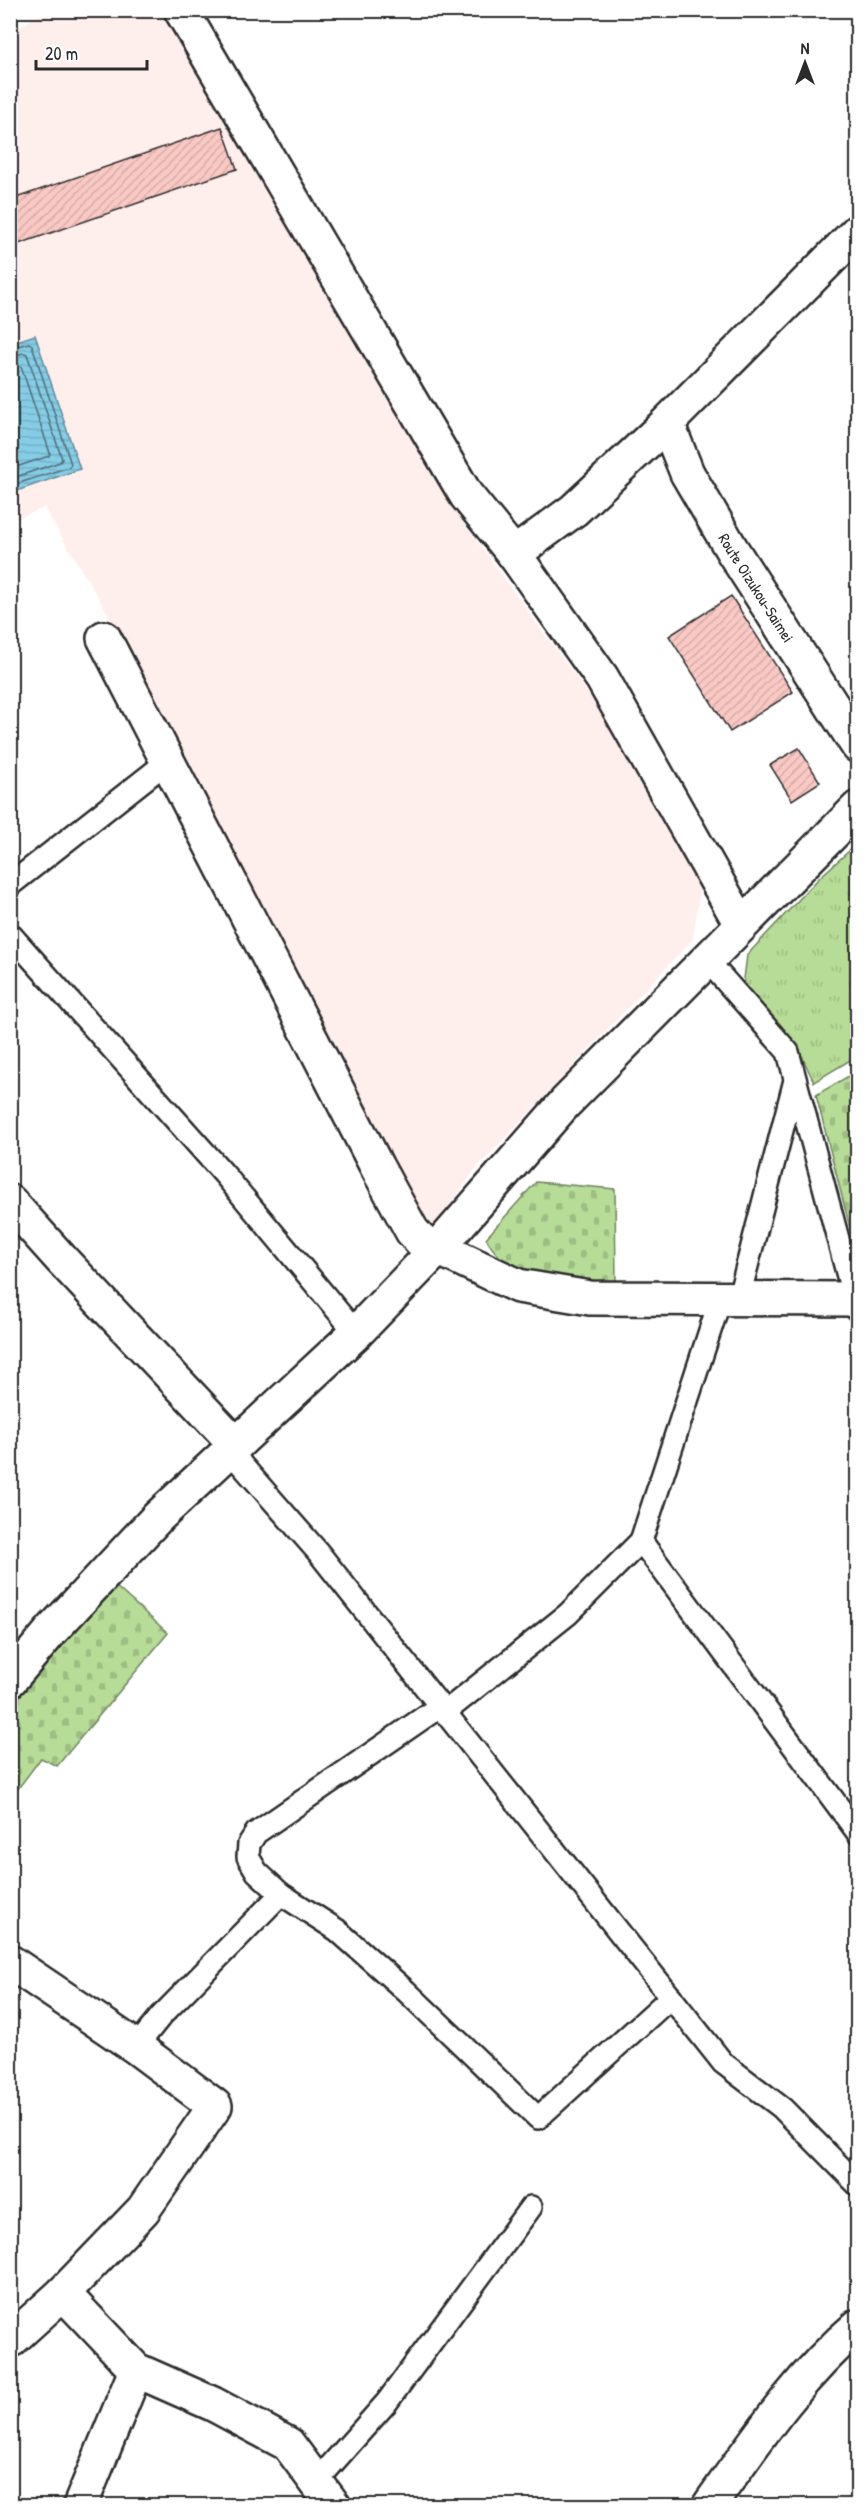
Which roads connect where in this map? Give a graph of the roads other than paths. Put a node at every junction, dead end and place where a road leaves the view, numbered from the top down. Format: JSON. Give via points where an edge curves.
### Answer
{"nodes":[{"id":1,"x":181,"y":10,"type":"edge"},
{"id":2,"x":858,"y":231,"type":"edge"},
{"id":3,"x":666,"y":423,"type":"junction"},
{"id":4,"x":514,"y":554,"type":"junction"},
{"id":5,"x":104,"y":638,"type":"dead end"},
{"id":6,"x":858,"y":746,"type":"edge"},
{"id":7,"x":168,"y":761,"type":"junction"},
{"id":8,"x":858,"y":808,"type":"edge"},
{"id":9,"x":10,"y":885,"type":"edge"},
{"id":10,"x":741,"y":924,"type":"junction"},
{"id":11,"x":10,"y":934,"type":"edge"},
{"id":12,"x":706,"y":959,"type":"junction"},
{"id":13,"x":795,"y":1079,"type":"junction"},
{"id":14,"x":10,"y":1202,"type":"edge"},
{"id":15,"x":435,"y":1251,"type":"junction"},
{"id":16,"x":730,"y":1297,"type":"junction"},
{"id":17,"x":857,"y":1303,"type":"edge"},
{"id":18,"x":356,"y":1333,"type":"junction"},
{"id":19,"x":234,"y":1446,"type":"junction"},
{"id":20,"x":641,"y":1541,"type":"junction"},
{"id":21,"x":14,"y":1666,"type":"edge"},
{"id":22,"x":442,"y":1710,"type":"junction"},
{"id":23,"x":858,"y":1833,"type":"edge"},
{"id":24,"x":281,"y":1894,"type":"junction"},
{"id":25,"x":10,"y":1962,"type":"edge"},
{"id":26,"x":671,"y":1997,"type":"junction"},
{"id":27,"x":136,"y":2047,"type":"junction"},
{"id":28,"x":858,"y":2185,"type":"edge"},
{"id":29,"x":531,"y":2206,"type":"dead end"},
{"id":30,"x":63,"y":2293,"type":"junction"},
{"id":31,"x":858,"y":2326,"type":"edge"},
{"id":32,"x":10,"y":2341,"type":"edge"},
{"id":33,"x":136,"y":2370,"type":"junction"},
{"id":34,"x":325,"y":2493,"type":"edge"},
{"id":35,"x":80,"y":2505,"type":"edge"},
{"id":36,"x":709,"y":2505,"type":"edge"}],
"edges":[{"from":1,"to":4,"type":"street","via":[[466,495]]},
{"from":2,"to":3,"type":"street"},
{"from":3,"to":4,"type":"street","via":[[574,510]]},
{"from":3,"to":6,"type":"street","name":"Route Oizukou-Saimei","via":[[687,473],[726,541]]},
{"from":4,"to":10,"type":"street","via":[[602,678]]},
{"from":5,"to":7,"type":"street"},
{"from":7,"to":9,"type":"lane"},
{"from":7,"to":15,"type":"street","via":[[377,1167],[412,1231]]},
{"from":8,"to":10,"type":"street"},
{"from":10,"to":12,"type":"street"},
{"from":11,"to":18,"type":"lane","via":[[224,1174]]},
{"from":12,"to":13,"type":"lane","via":[[788,1052]]},
{"from":12,"to":15,"type":"street","via":[[565,1103]]},
{"from":13,"to":16,"type":"lane"},
{"from":13,"to":17,"type":"lane"},
{"from":14,"to":19,"type":"street"},
{"from":15,"to":16,"type":"street","via":[[518,1286],[590,1298]]},
{"from":15,"to":18,"type":"street"},
{"from":16,"to":17,"type":"street"},
{"from":16,"to":20,"type":"lane"},
{"from":18,"to":19,"type":"street"},
{"from":19,"to":21,"type":"street","via":[[157,1518]]},
{"from":19,"to":22,"type":"lane","via":[[240,1462],[318,1552]]},
{"from":20,"to":22,"type":"lane","via":[[568,1614]]},
{"from":20,"to":23,"type":"lane"},
{"from":22,"to":24,"type":"lane","via":[[256,1833],[249,1844],[248,1857],[256,1872]]},
{"from":22,"to":26,"type":"lane"},
{"from":24,"to":26,"type":"lane","via":[[337,1930],[538,2118]]},
{"from":24,"to":27,"type":"lane","via":[[161,2016]]},
{"from":25,"to":27,"type":"street"},
{"from":26,"to":28,"type":"lane","via":[[723,2063],[782,2108]]},
{"from":27,"to":30,"type":"street","via":[[215,2106],[142,2210]]},
{"from":29,"to":34,"type":"lane"},
{"from":30,"to":32,"type":"street"},
{"from":30,"to":33,"type":"street"},
{"from":31,"to":36,"type":"street","via":[[772,2417]]},
{"from":33,"to":34,"type":"street","via":[[213,2404],[288,2444]]},
{"from":33,"to":35,"type":"street"}]}
